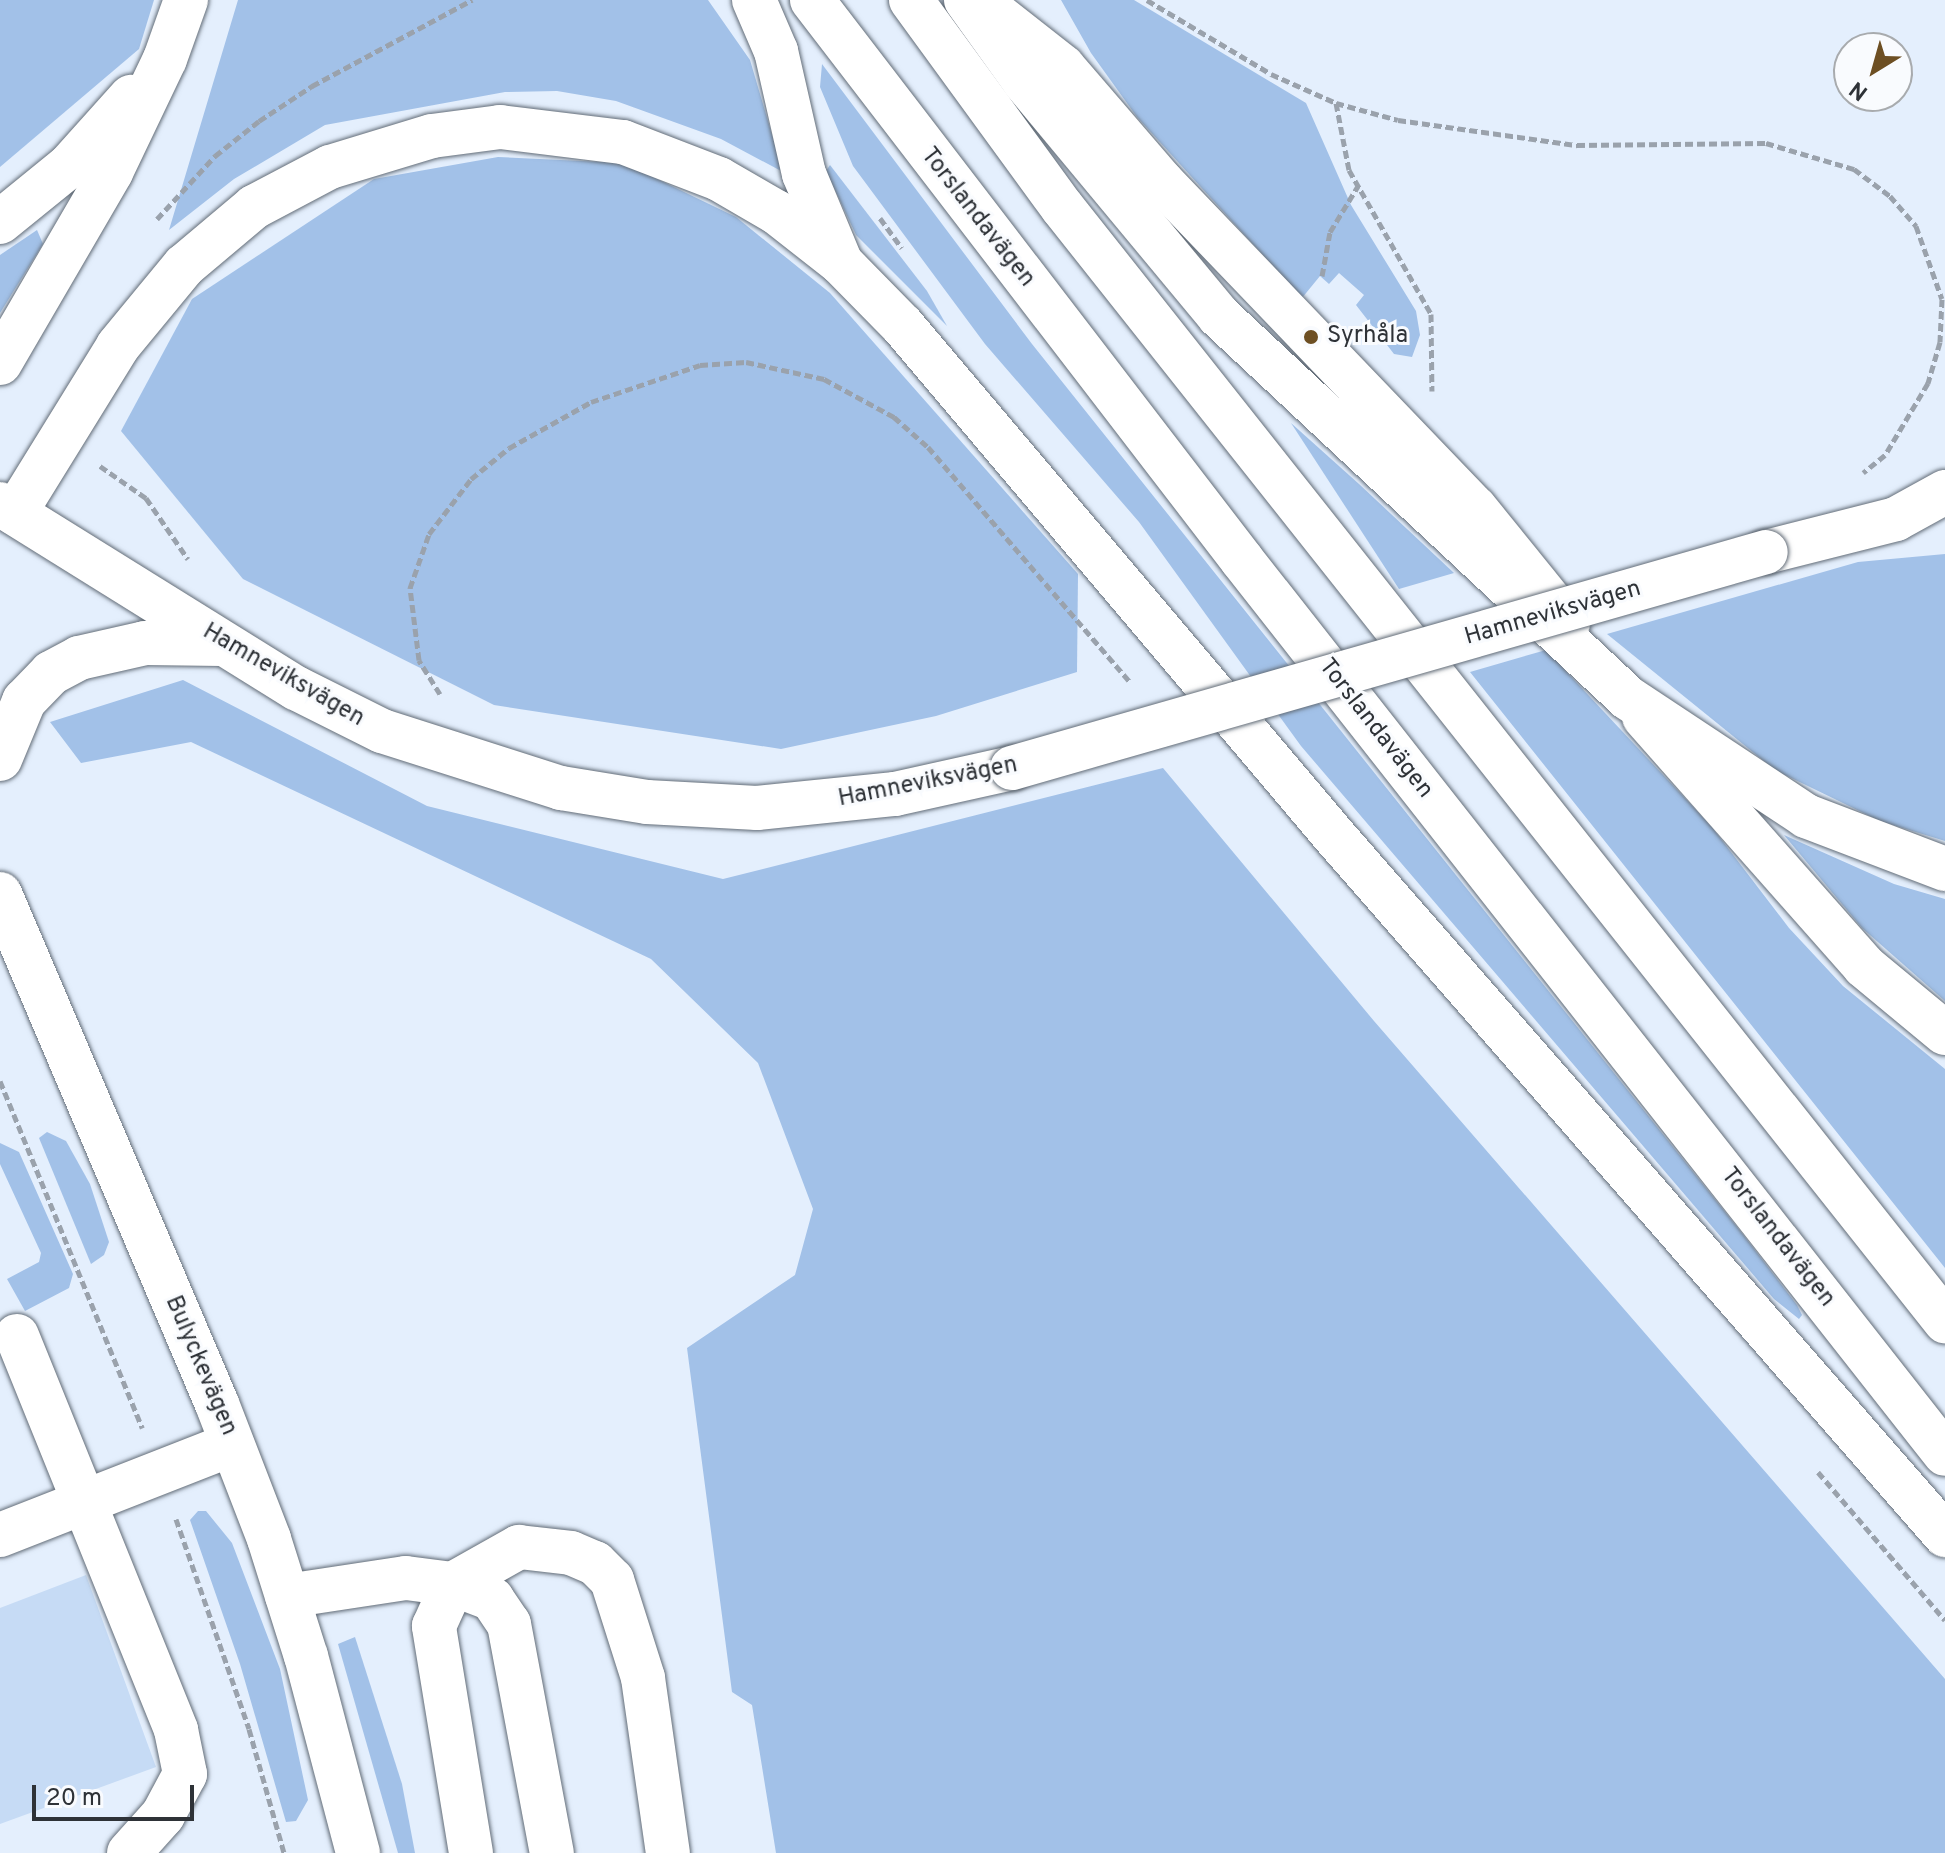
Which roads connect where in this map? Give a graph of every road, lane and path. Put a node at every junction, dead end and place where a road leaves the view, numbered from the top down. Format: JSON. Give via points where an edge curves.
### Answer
{"nodes":[{"id":1,"x":186,"y":0,"type":"edge"},
{"id":2,"x":754,"y":0,"type":"edge"},
{"id":3,"x":812,"y":0,"type":"edge"},
{"id":4,"x":911,"y":0,"type":"edge"},
{"id":5,"x":966,"y":0,"type":"edge"},
{"id":6,"x":978,"y":0,"type":"edge"},
{"id":7,"x":1147,"y":0,"type":"edge"},
{"id":8,"x":165,"y":59,"type":"junction"},
{"id":9,"x":1336,"y":103,"type":"junction"},
{"id":10,"x":1358,"y":186,"type":"junction"},
{"id":11,"x":875,"y":212,"type":"dead end"},
{"id":12,"x":0,"y":222,"type":"edge"},
{"id":13,"x":910,"y":259,"type":"dead end"},
{"id":14,"x":841,"y":263,"type":"junction"},
{"id":15,"x":1322,"y":286,"type":"dead end"},
{"id":16,"x":0,"y":363,"type":"edge"},
{"id":17,"x":1431,"y":400,"type":"dead end"},
{"id":18,"x":63,"y":439,"type":"junction"},
{"id":19,"x":1858,"y":477,"type":"dead end"},
{"id":20,"x":1945,"y":492,"type":"edge"},
{"id":21,"x":5,"y":518,"type":"edge"},
{"id":22,"x":1896,"y":519,"type":"junction"},
{"id":23,"x":1945,"y":525,"type":"edge"},
{"id":24,"x":191,"y":564,"type":"dead end"},
{"id":25,"x":224,"y":644,"type":"junction"},
{"id":26,"x":1109,"y":658,"type":"dead end"},
{"id":27,"x":1628,"y":698,"type":"junction"},
{"id":28,"x":445,"y":701,"type":"dead end"},
{"id":29,"x":0,"y":759,"type":"edge"},
{"id":30,"x":1945,"y":869,"type":"edge"},
{"id":31,"x":0,"y":894,"type":"edge"},
{"id":32,"x":1945,"y":1033,"type":"edge"},
{"id":33,"x":1945,"y":1321,"type":"edge"},
{"id":34,"x":17,"y":1336,"type":"dead end"},
{"id":35,"x":232,"y":1444,"type":"junction"},
{"id":36,"x":1945,"y":1454,"type":"edge"},
{"id":37,"x":85,"y":1501,"type":"junction"},
{"id":38,"x":0,"y":1535,"type":"edge"},
{"id":39,"x":1945,"y":1535,"type":"edge"},
{"id":40,"x":453,"y":1584,"type":"junction"},
{"id":41,"x":287,"y":1596,"type":"junction"},
{"id":42,"x":129,"y":1853,"type":"edge"},
{"id":43,"x":358,"y":1853,"type":"edge"},
{"id":44,"x":471,"y":1853,"type":"edge"},
{"id":45,"x":552,"y":1853,"type":"edge"},
{"id":46,"x":668,"y":1853,"type":"edge"}],
"edges":[{"from":1,"to":8,"type":"main road"},
{"from":2,"to":14,"type":"main road","via":[[776,51],[804,174]]},
{"from":3,"to":36,"type":"main road","name":"Torslandavägen","via":[[1242,560]]},
{"from":4,"to":33,"type":"main road","via":[[1062,207]]},
{"from":5,"to":27,"type":"main road","via":[[1024,81],[1219,316]]},
{"from":6,"to":27,"type":"main road","via":[[1063,67],[1162,182],[1405,432],[1475,508]]},
{"from":7,"to":9,"type":"path","via":[[1271,74]]},
{"from":8,"to":12,"type":"main road","via":[[69,166]]},
{"from":8,"to":16,"type":"main road","via":[[91,209]]},
{"from":9,"to":10,"type":"path","via":[[1338,127]]},
{"from":9,"to":19,"type":"path","via":[[1398,120],[1577,145],[1766,143],[1854,169],[1890,196],[1916,226],[1942,299],[1940,342],[1928,383],[1885,455]]},
{"from":10,"to":15,"type":"path","via":[[1330,232]]},
{"from":10,"to":17,"type":"path","via":[[1431,314]]},
{"from":11,"to":13,"type":"path"},
{"from":14,"to":18,"type":"main road","via":[[776,212],[719,179],[635,146],[500,127],[432,136],[330,167],[254,207],[217,236],[133,326]]},
{"from":14,"to":39,"type":"main road","via":[[902,325],[1336,838]]},
{"from":18,"to":21,"type":"main road"},
{"from":18,"to":24,"type":"path","via":[[146,498]]},
{"from":20,"to":22,"type":"main road","name":"Hamneviksvägen"},
{"from":21,"to":25,"type":"main road","name":"Hamneviksvägen"},
{"from":22,"to":23,"type":"main road","name":"Hamneviksvägen"},
{"from":22,"to":25,"type":"main road","name":"Hamneviksvägen","bridge":true,"via":[[1012,768],[834,803],[757,808],[647,802],[561,788],[382,731]]},
{"from":25,"to":29,"type":"main road","via":[[145,643],[79,658],[51,673],[24,701]]},
{"from":26,"to":28,"type":"path","via":[[928,447],[894,417],[824,379],[746,362],[700,365],[591,402],[509,448],[471,479],[429,534],[410,588],[419,660]]},
{"from":27,"to":30,"type":"main road","via":[[1806,816]]},
{"from":27,"to":32,"type":"main road","via":[[1864,966]]},
{"from":31,"to":35,"type":"main road","name":"Bulyckevägen"},
{"from":34,"to":37,"type":"main road"},
{"from":35,"to":37,"type":"main road"},
{"from":35,"to":41,"type":"main road","name":"Bulyckevägen"},
{"from":37,"to":38,"type":"main road"},
{"from":37,"to":42,"type":"main road","via":[[176,1730],[185,1774],[163,1815]]},
{"from":40,"to":41,"type":"main road","via":[[406,1578]]},
{"from":40,"to":44,"type":"main road","via":[[434,1626],[435,1650]]},
{"from":40,"to":45,"type":"main road","via":[[492,1599],[509,1624]]},
{"from":40,"to":46,"type":"main road","via":[[519,1547],[571,1553],[595,1563],[612,1580],[643,1678]]},
{"from":41,"to":43,"type":"main road","name":"Bulyckevägen"}]}
